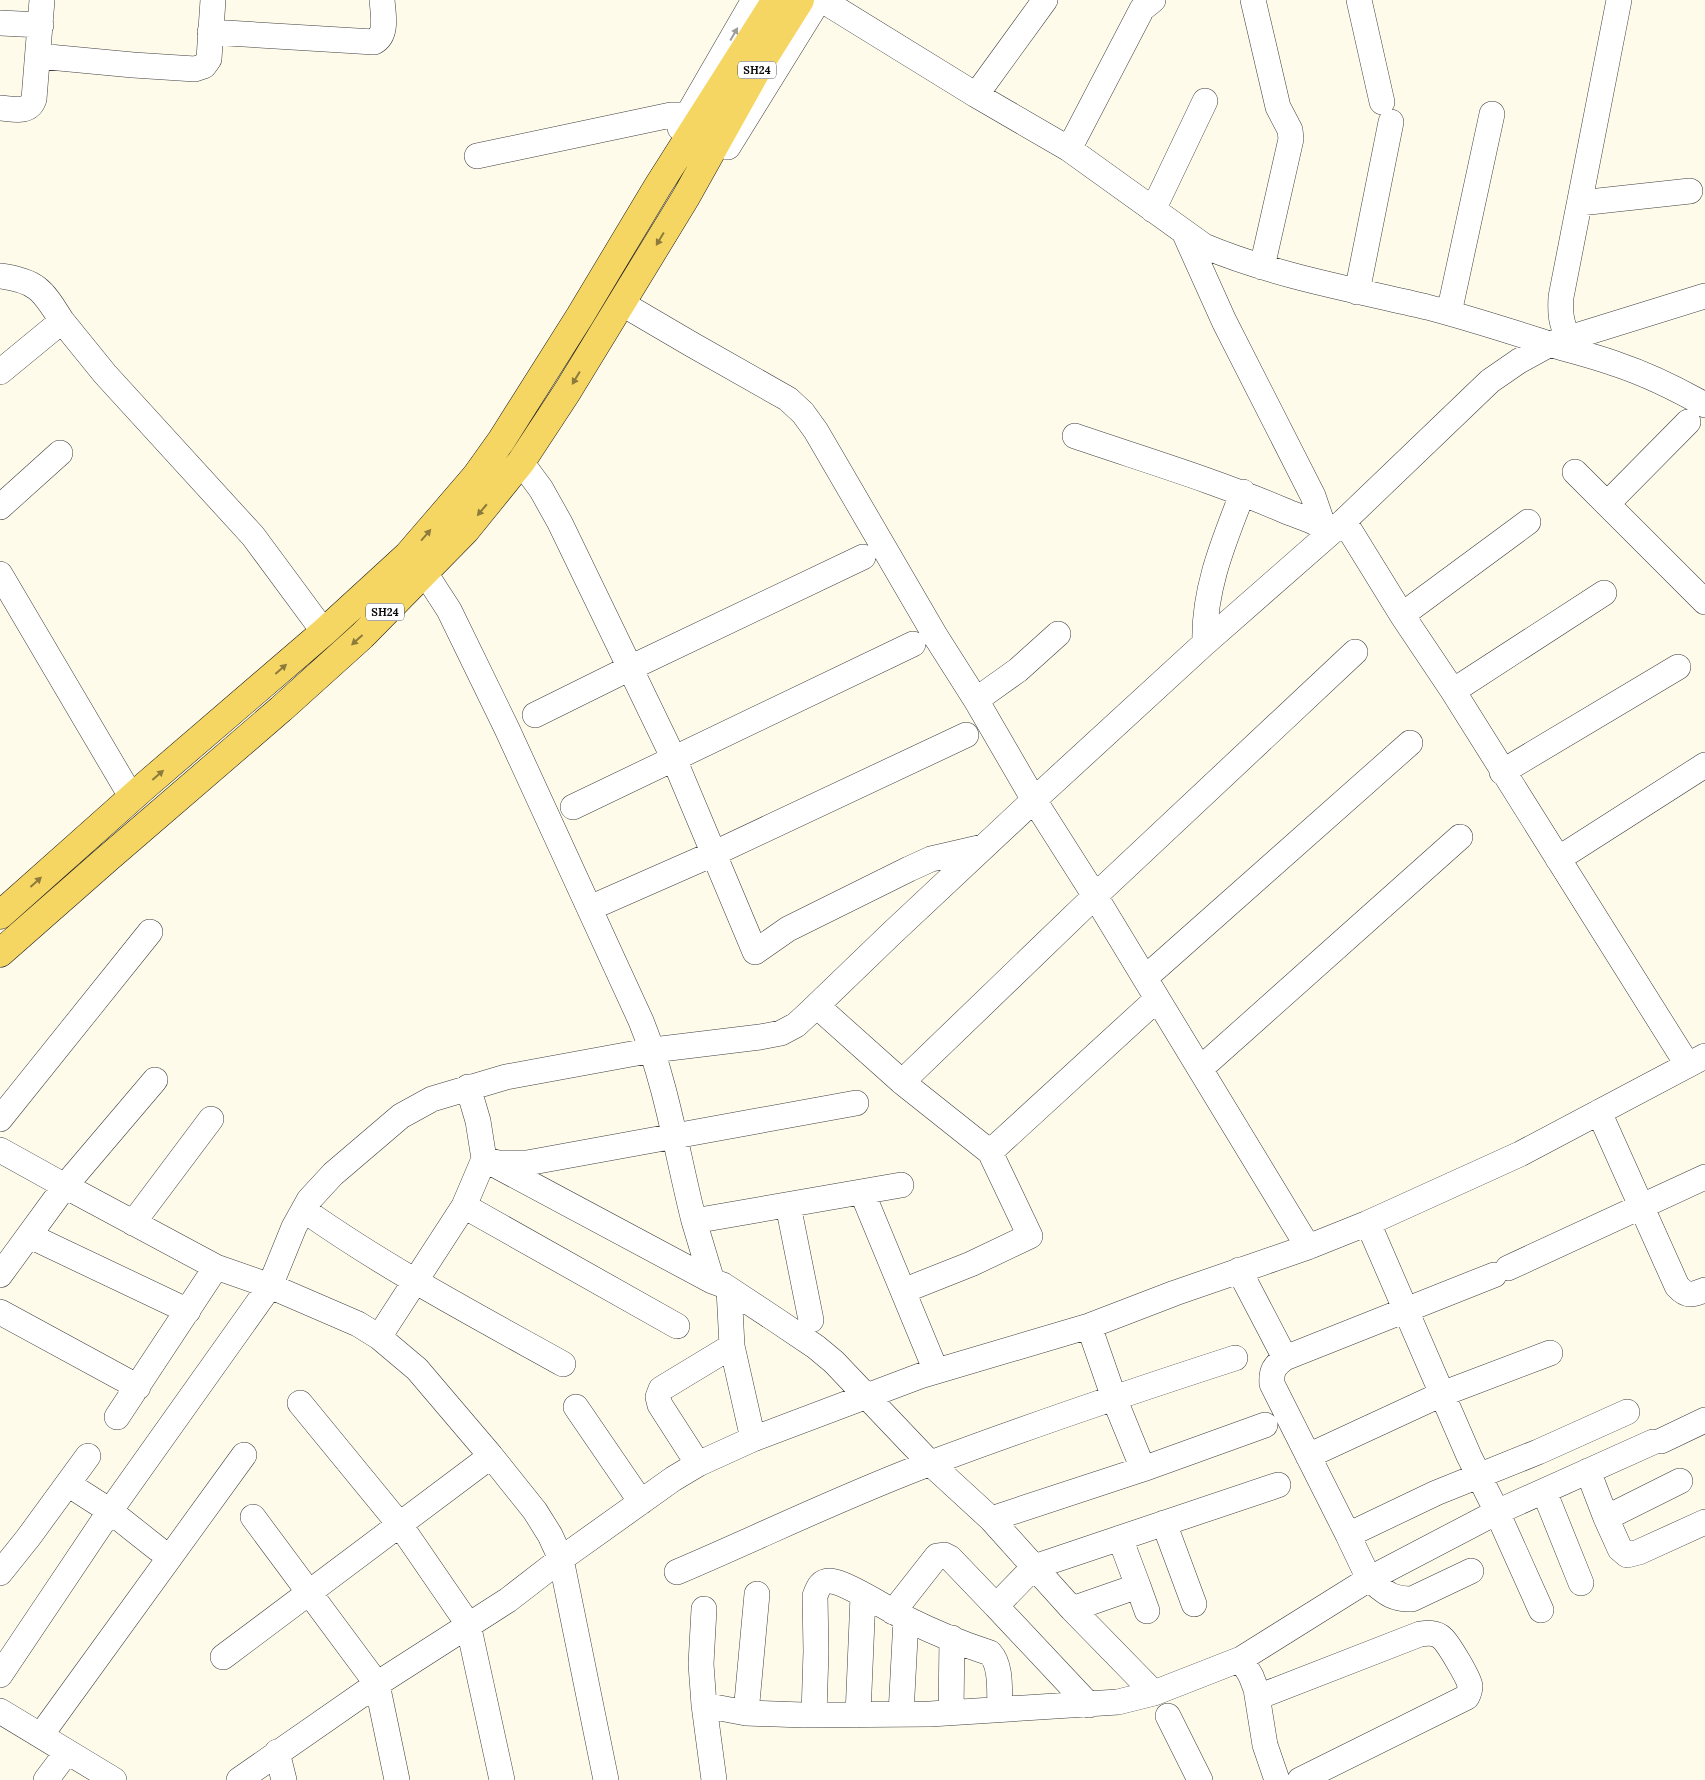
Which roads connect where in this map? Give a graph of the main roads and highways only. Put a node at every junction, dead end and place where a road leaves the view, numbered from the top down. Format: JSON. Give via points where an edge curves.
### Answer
{"nodes":[{"id":1,"x":776,"y":0,"type":"edge"},
{"id":2,"x":800,"y":0,"type":"edge"},
{"id":3,"x":700,"y":128,"type":"junction"},
{"id":4,"x":416,"y":564,"type":"junction"},
{"id":5,"x":0,"y":915,"type":"edge"},
{"id":6,"x":0,"y":953,"type":"edge"}],
"edges":[{"from":1,"to":3,"type":"main road","number":"SH24"},
{"from":2,"to":3,"type":"main road","number":"SH24","via":[[764,59]]},
{"from":4,"to":3,"type":"main road","number":"SH24","one_way":true,"via":[[501,441],[658,186]]},
{"from":3,"to":4,"type":"main road","number":"SH24","one_way":true,"via":[[686,197],[567,392],[521,462],[466,530]]},
{"from":5,"to":4,"type":"main road","number":"SH24","one_way":true,"via":[[324,632]]},
{"from":4,"to":6,"type":"main road","number":"SH24","one_way":true,"via":[[362,636]]}]}
